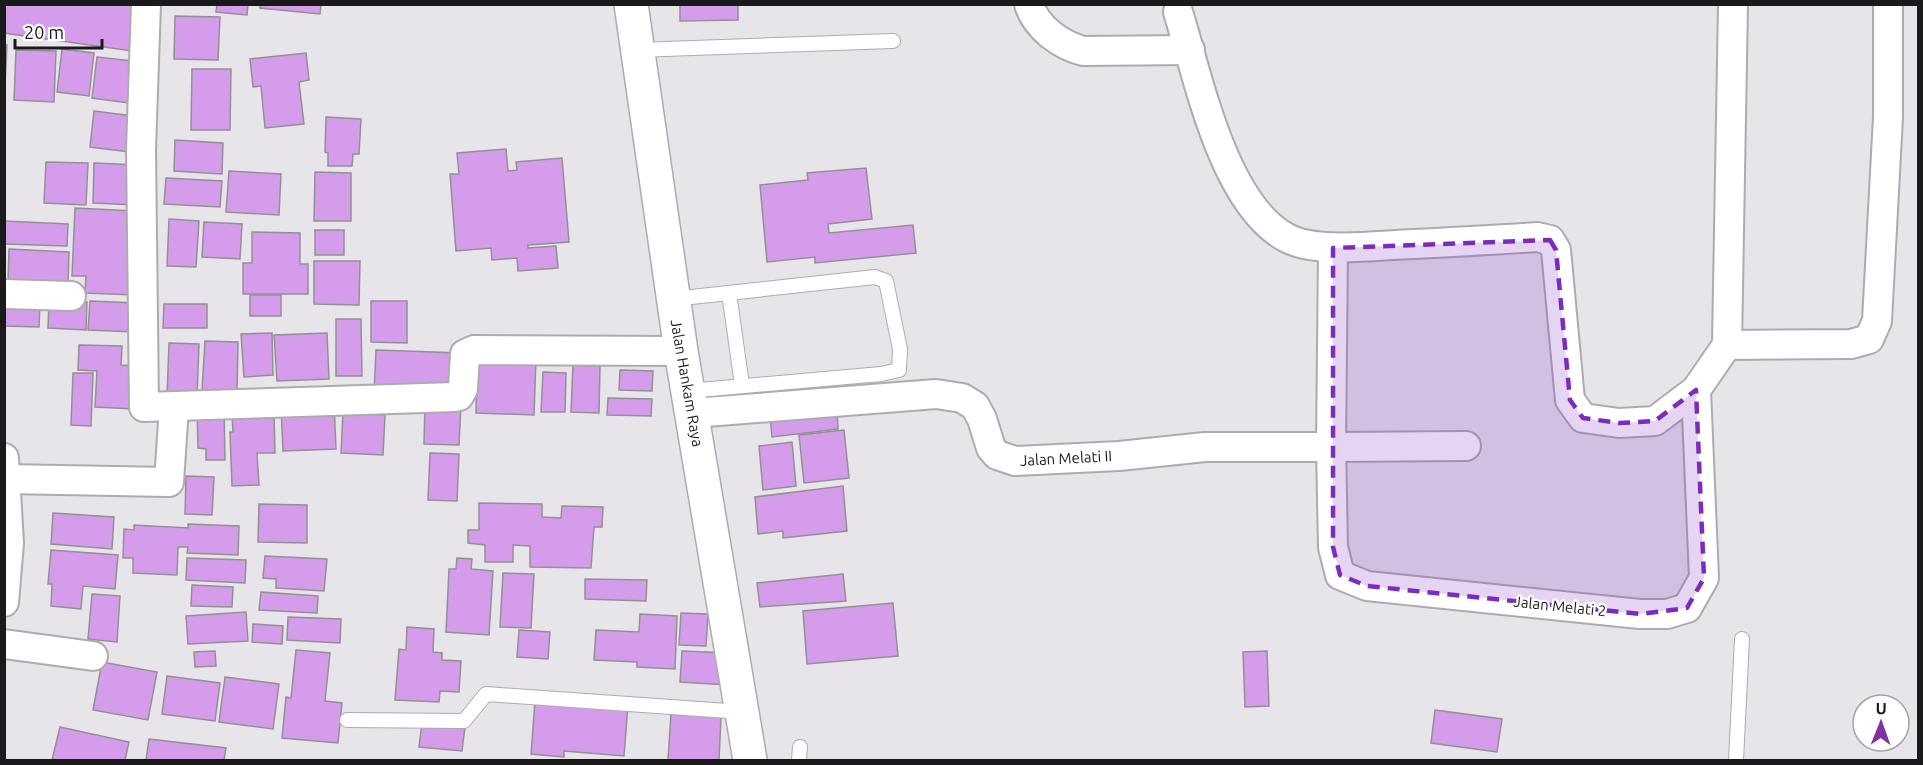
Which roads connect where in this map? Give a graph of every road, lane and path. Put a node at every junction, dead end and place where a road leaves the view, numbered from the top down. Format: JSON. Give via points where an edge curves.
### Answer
{"nodes":[{"id":1,"x":146,"y":4,"type":"edge"},
{"id":2,"x":631,"y":4,"type":"edge"},
{"id":3,"x":1733,"y":4,"type":"edge"},
{"id":4,"x":1888,"y":4,"type":"edge"},
{"id":5,"x":1026,"y":7,"type":"edge"},
{"id":6,"x":1178,"y":12,"type":"dead end"},
{"id":7,"x":893,"y":41,"type":"dead end"},
{"id":8,"x":637,"y":50,"type":"junction"},
{"id":9,"x":1190,"y":50,"type":"junction"},
{"id":10,"x":1333,"y":248,"type":"junction"},
{"id":11,"x":729,"y":293,"type":"junction"},
{"id":12,"x":4,"y":294,"type":"edge"},
{"id":13,"x":71,"y":296,"type":"dead end"},
{"id":14,"x":673,"y":299,"type":"junction"},
{"id":15,"x":1727,"y":345,"type":"junction"},
{"id":16,"x":681,"y":351,"type":"junction"},
{"id":17,"x":742,"y":385,"type":"junction"},
{"id":18,"x":1696,"y":390,"type":"junction"},
{"id":19,"x":690,"y":402,"type":"junction"},
{"id":20,"x":174,"y":407,"type":"junction"},
{"id":21,"x":1466,"y":446,"type":"dead end"},
{"id":22,"x":1331,"y":447,"type":"junction"},
{"id":23,"x":5,"y":468,"type":"edge"},
{"id":24,"x":4,"y":602,"type":"edge"},
{"id":25,"x":1742,"y":639,"type":"dead end"},
{"id":26,"x":4,"y":644,"type":"edge"},
{"id":27,"x":93,"y":656,"type":"dead end"},
{"id":28,"x":742,"y":712,"type":"junction"},
{"id":29,"x":347,"y":720,"type":"dead end"},
{"id":30,"x":750,"y":760,"type":"edge"},
{"id":31,"x":1736,"y":760,"type":"edge"}],
"edges":[{"from":1,"to":20,"type":"street","via":[[141,149],[144,407]]},
{"from":2,"to":8,"type":"main road","name":"Jalan Hankam Raya"},
{"from":3,"to":15,"type":"street"},
{"from":4,"to":15,"type":"street","via":[[1888,117],[1877,321],[1869,339],[1851,344]]},
{"from":5,"to":9,"type":"street","via":[[1054,38],[1083,51]]},
{"from":6,"to":9,"type":"street"},
{"from":7,"to":8,"type":"lane"},
{"from":8,"to":14,"type":"main road","name":"Jalan Hankam Raya"},
{"from":9,"to":10,"type":"street","via":[[1213,131],[1262,220],[1288,239]]},
{"from":10,"to":18,"type":"street","via":[[1537,237],[1550,240],[1556,250],[1570,400],[1582,418],[1619,423],[1655,421]]},
{"from":10,"to":22,"type":"street"},
{"from":11,"to":14,"type":"lane"},
{"from":11,"to":17,"type":"lane"},
{"from":11,"to":17,"type":"lane","via":[[875,277],[886,281],[900,349],[899,370]]},
{"from":12,"to":13,"type":"street"},
{"from":14,"to":16,"type":"main road","name":"Jalan Hankam Raya"},
{"from":15,"to":18,"type":"street"},
{"from":16,"to":19,"type":"main road","name":"Jalan Hankam Raya"},
{"from":16,"to":20,"type":"street","via":[[474,350],[465,354],[463,389],[456,397]]},
{"from":17,"to":19,"type":"lane"},
{"from":18,"to":22,"type":"street","name":"Jalan Melati 2","via":[[1704,578],[1687,608],[1667,615],[1367,586],[1340,575],[1333,547]]},
{"from":19,"to":22,"type":"street","name":"Jalan Melati II","via":[[936,394],[962,398],[975,406],[982,418],[991,448],[997,455],[1015,461],[1205,447]]},
{"from":19,"to":28,"type":"main road","name":"Jalan Hankam Raya"},
{"from":20,"to":23,"type":"street","via":[[169,482]]},
{"from":21,"to":22,"type":"street"},
{"from":23,"to":24,"type":"street","via":[[9,543]]},
{"from":25,"to":31,"type":"lane"},
{"from":26,"to":27,"type":"street"},
{"from":28,"to":29,"type":"lane","via":[[486,694],[464,721]]},
{"from":28,"to":30,"type":"main road","name":"Jalan Hankam Raya"}]}
